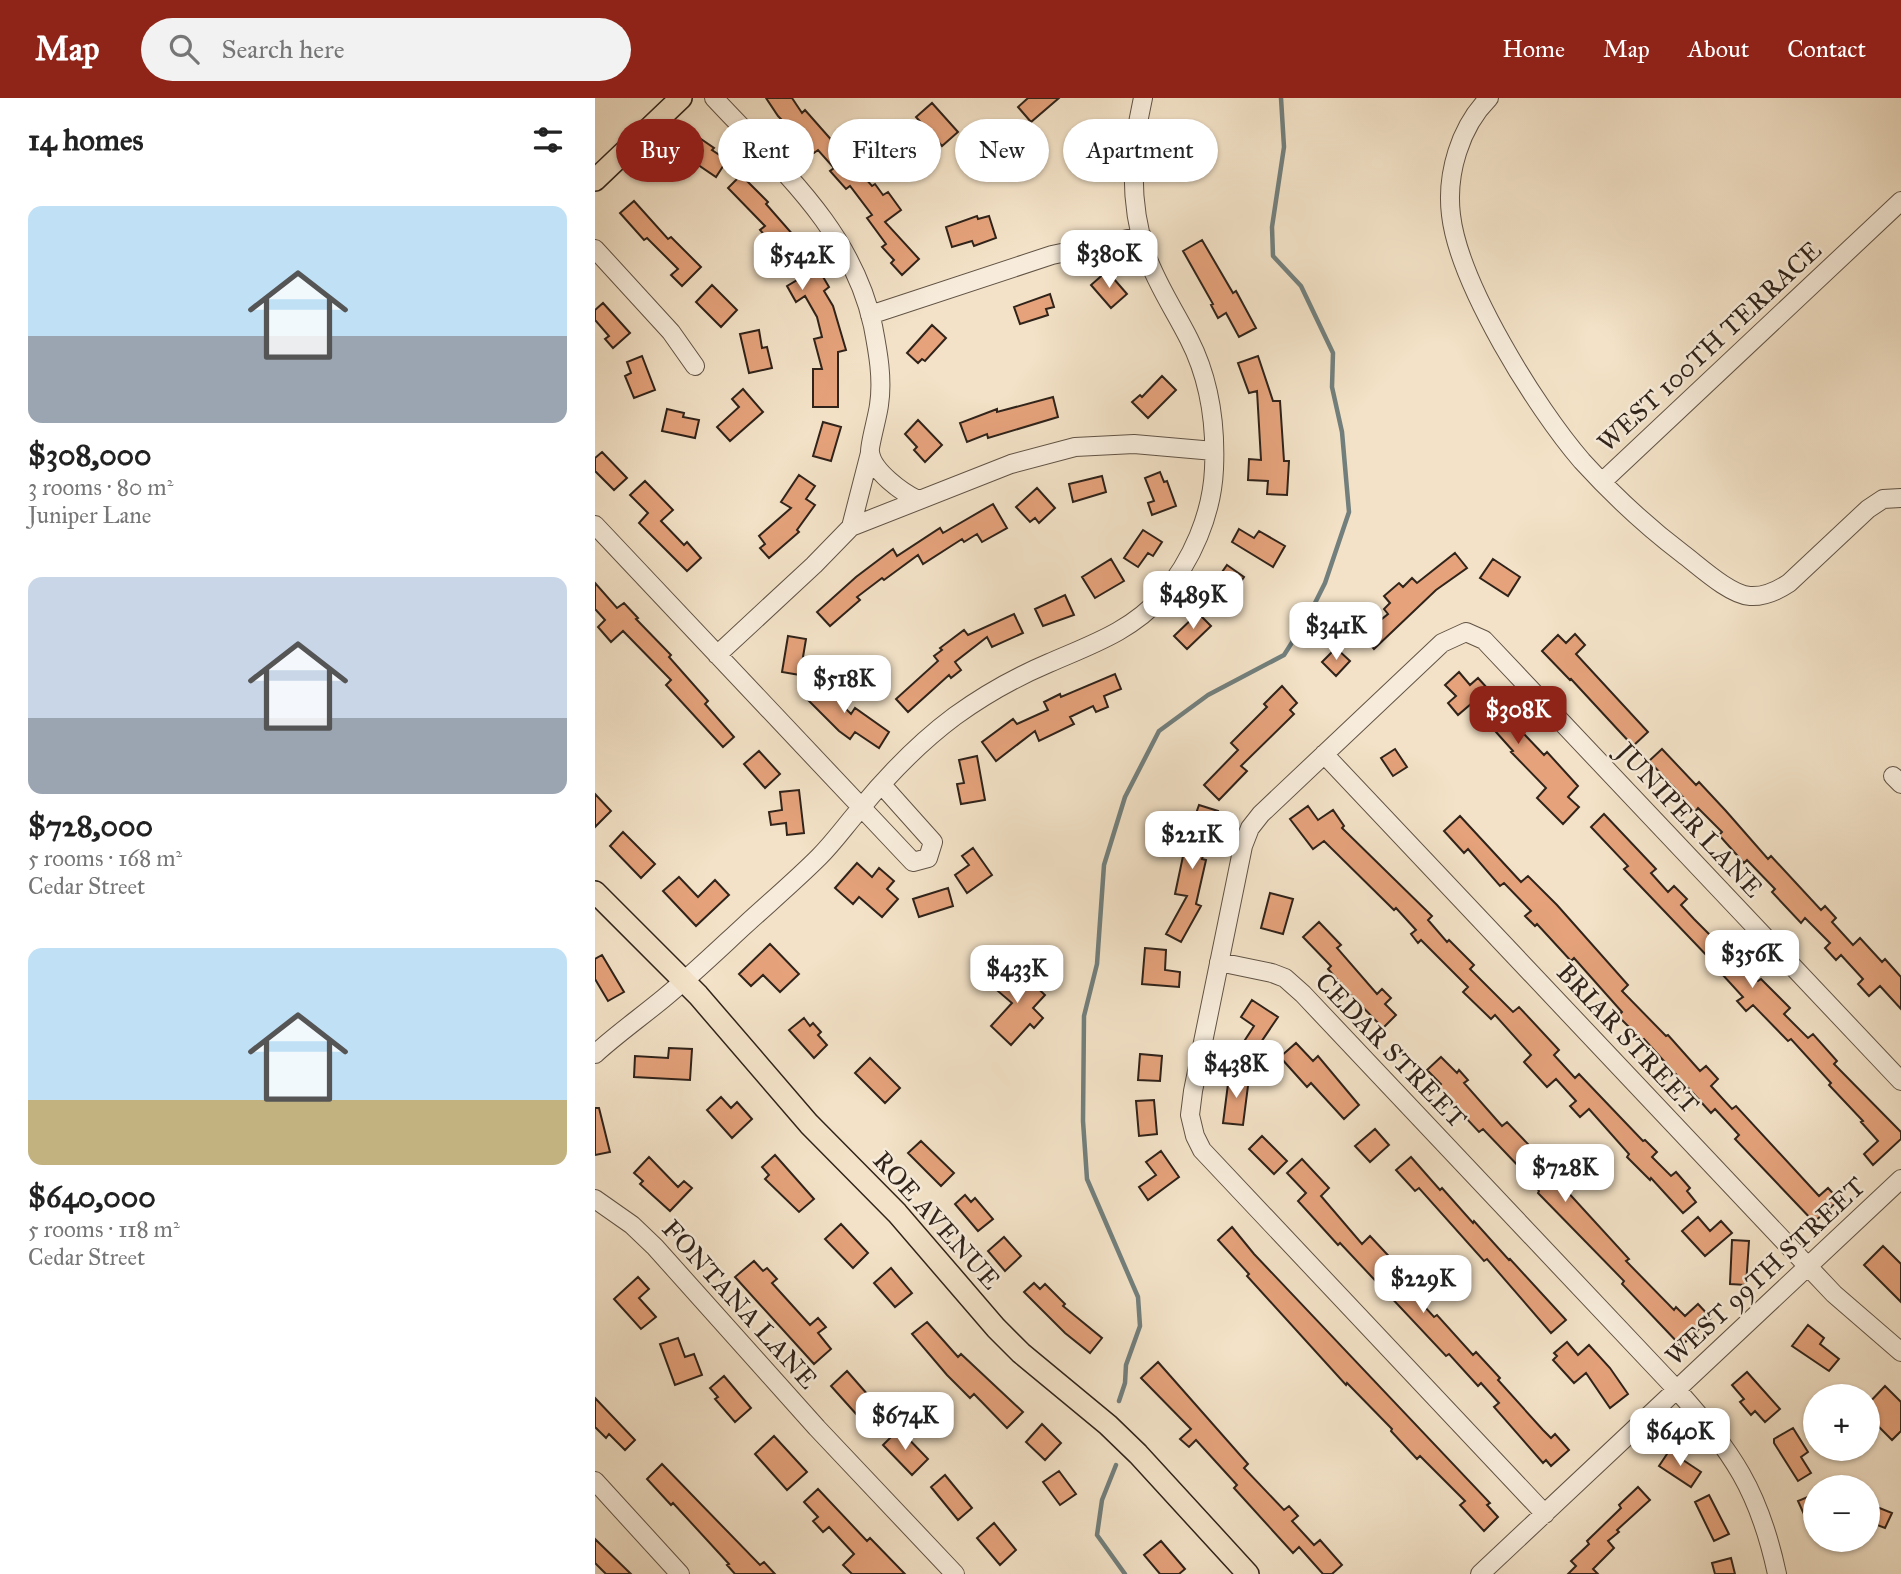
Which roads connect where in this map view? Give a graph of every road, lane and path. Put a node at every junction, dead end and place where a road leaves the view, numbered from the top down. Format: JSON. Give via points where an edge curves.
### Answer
{"nodes":[{"id":1,"x":681,"y":98,"type":"edge"},
{"id":2,"x":714,"y":98,"type":"edge"},
{"id":3,"x":1143,"y":98,"type":"edge"},
{"id":4,"x":1489,"y":98,"type":"edge"},
{"id":5,"x":595,"y":180,"type":"edge"},
{"id":6,"x":1901,"y":201,"type":"edge"},
{"id":7,"x":1142,"y":236,"type":"junction"},
{"id":8,"x":595,"y":248,"type":"edge"},
{"id":9,"x":870,"y":315,"type":"junction"},
{"id":10,"x":695,"y":366,"type":"dead end"},
{"id":11,"x":1214,"y":451,"type":"junction"},
{"id":12,"x":870,"y":453,"type":"junction"},
{"id":13,"x":1602,"y":482,"type":"junction"},
{"id":14,"x":1901,"y":498,"type":"edge"},
{"id":15,"x":918,"y":500,"type":"junction"},
{"id":16,"x":595,"y":526,"type":"edge"},
{"id":17,"x":851,"y":527,"type":"junction"},
{"id":18,"x":717,"y":655,"type":"junction"},
{"id":19,"x":1324,"y":754,"type":"junction"},
{"id":20,"x":882,"y":785,"type":"junction"},
{"id":21,"x":860,"y":808,"type":"junction"},
{"id":22,"x":595,"y":892,"type":"edge"},
{"id":23,"x":1219,"y":962,"type":"junction"},
{"id":24,"x":684,"y":981,"type":"junction"},
{"id":25,"x":595,"y":1054,"type":"edge"},
{"id":26,"x":1901,"y":1081,"type":"edge"},
{"id":27,"x":1901,"y":1179,"type":"edge"},
{"id":28,"x":595,"y":1199,"type":"edge"},
{"id":29,"x":1808,"y":1267,"type":"junction"},
{"id":30,"x":1901,"y":1352,"type":"edge"},
{"id":31,"x":1677,"y":1390,"type":"junction"},
{"id":32,"x":595,"y":1480,"type":"edge"},
{"id":33,"x":1545,"y":1514,"type":"junction"},
{"id":34,"x":680,"y":1574,"type":"edge"},
{"id":35,"x":955,"y":1574,"type":"edge"},
{"id":36,"x":1248,"y":1574,"type":"edge"},
{"id":37,"x":1481,"y":1574,"type":"edge"},
{"id":38,"x":1777,"y":1574,"type":"edge"}],
"edges":[{"from":1,"to":5,"type":"main road"},
{"from":2,"to":9,"type":"street","via":[[819,212],[841,243],[865,293]]},
{"from":3,"to":7,"type":"street","via":[[1133,178]]},
{"from":4,"to":13,"type":"street","via":[[1473,119],[1454,162],[1450,188],[1456,243],[1482,304],[1528,386]]},
{"from":6,"to":13,"type":"street","name":"WEST 100TH TERRACE"},
{"from":7,"to":9,"type":"street","via":[[1052,255]]},
{"from":7,"to":11,"type":"street","via":[[1154,274],[1192,343],[1204,377],[1212,408]]},
{"from":8,"to":10,"type":"street","via":[[671,332]]},
{"from":9,"to":12,"type":"street","via":[[880,401]]},
{"from":11,"to":15,"type":"street","via":[[1134,444],[1075,447],[1011,464]]},
{"from":11,"to":20,"type":"street","via":[[1212,486],[1196,544],[1161,597],[1118,633],[1025,674],[956,715],[921,743]]},
{"from":12,"to":15,"type":"street","via":[[880,472]]},
{"from":12,"to":17,"type":"street"},
{"from":13,"to":14,"type":"street","name":"WEST 100TH TERRACE","via":[[1653,531],[1733,590],[1749,596],[1774,593],[1868,509],[1883,499]]},
{"from":15,"to":17,"type":"street"},
{"from":16,"to":18,"type":"street"},
{"from":17,"to":18,"type":"street"},
{"from":18,"to":21,"type":"street"},
{"from":19,"to":23,"type":"street","via":[[1250,828]]},
{"from":19,"to":26,"type":"street","name":"JUNIPER LANE","via":[[1442,643],[1466,632],[1484,640]]},
{"from":19,"to":29,"type":"street","name":"BRIAR STREET"},
{"from":20,"to":21,"type":"street"},
{"from":20,"to":21,"type":"street","via":[[933,842],[928,858],[913,862]]},
{"from":21,"to":24,"type":"street","via":[[819,857]]},
{"from":22,"to":24,"type":"main road","name":"ROE AVENUE"},
{"from":23,"to":31,"type":"street","name":"CEDAR STREET","via":[[1272,973],[1303,994]]},
{"from":23,"to":33,"type":"street","via":[[1191,1110],[1202,1150]]},
{"from":24,"to":25,"type":"street"},
{"from":24,"to":36,"type":"main road","name":"ROE AVENUE","via":[[996,1328],[1138,1454]]},
{"from":27,"to":29,"type":"street","name":"WEST 99TH STREET"},
{"from":28,"to":35,"type":"street","name":"FONTANA LANE","via":[[655,1247]]},
{"from":29,"to":30,"type":"street","name":"BRIAR STREET"},
{"from":29,"to":31,"type":"street","name":"WEST 99TH STREET"},
{"from":31,"to":33,"type":"street","name":"WEST 99TH STREET"},
{"from":31,"to":38,"type":"street","name":"CEDAR STREET","via":[[1712,1429],[1745,1478],[1769,1538]]},
{"from":32,"to":34,"type":"street"},
{"from":33,"to":37,"type":"street","name":"WEST 99TH STREET"}]}
